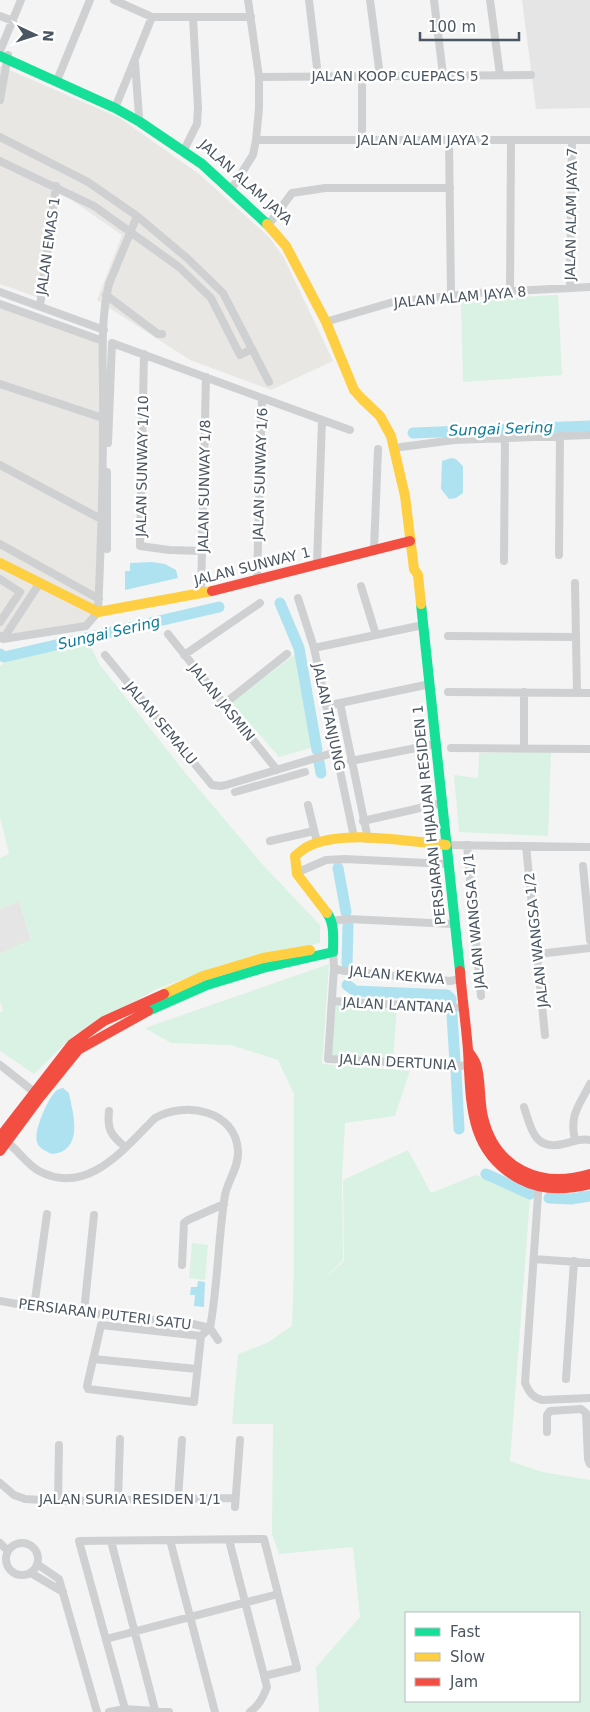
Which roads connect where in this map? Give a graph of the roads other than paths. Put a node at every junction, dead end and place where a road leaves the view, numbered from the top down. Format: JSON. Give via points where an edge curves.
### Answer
{"nodes":[{"id":1,"x":21,"y":0,"type":"edge"},
{"id":2,"x":90,"y":0,"type":"edge"},
{"id":3,"x":114,"y":0,"type":"edge"},
{"id":4,"x":248,"y":0,"type":"edge"},
{"id":5,"x":309,"y":0,"type":"edge"},
{"id":6,"x":370,"y":0,"type":"edge"},
{"id":7,"x":434,"y":0,"type":"edge"},
{"id":8,"x":490,"y":0,"type":"edge"},
{"id":9,"x":0,"y":16,"type":"edge"},
{"id":10,"x":152,"y":17,"type":"junction"},
{"id":11,"x":250,"y":17,"type":"junction"},
{"id":12,"x":193,"y":18,"type":"junction"},
{"id":13,"x":13,"y":21,"type":"junction"},
{"id":14,"x":3,"y":55,"type":"edge"},
{"id":15,"x":134,"y":60,"type":"junction"},
{"id":16,"x":2,"y":72,"type":"edge"},
{"id":17,"x":443,"y":75,"type":"junction"},
{"id":18,"x":500,"y":75,"type":"junction"},
{"id":19,"x":531,"y":75,"type":"dead end"},
{"id":20,"x":318,"y":76,"type":"junction"},
{"id":21,"x":362,"y":76,"type":"junction"},
{"id":22,"x":380,"y":76,"type":"junction"},
{"id":23,"x":260,"y":77,"type":"junction"},
{"id":24,"x":58,"y":78,"type":"junction"},
{"id":25,"x":0,"y":100,"type":"edge"},
{"id":26,"x":116,"y":106,"type":"junction"},
{"id":27,"x":139,"y":116,"type":"junction"},
{"id":28,"x":0,"y":137,"type":"edge"},
{"id":29,"x":256,"y":140,"type":"junction"},
{"id":30,"x":362,"y":140,"type":"junction"},
{"id":31,"x":449,"y":140,"type":"junction"},
{"id":32,"x":511,"y":140,"type":"junction"},
{"id":33,"x":572,"y":140,"type":"junction"},
{"id":34,"x":590,"y":140,"type":"edge"},
{"id":35,"x":186,"y":146,"type":"junction"},
{"id":36,"x":0,"y":160,"type":"edge"},
{"id":37,"x":234,"y":185,"type":"junction"},
{"id":38,"x":56,"y":186,"type":"junction"},
{"id":39,"x":450,"y":188,"type":"junction"},
{"id":40,"x":138,"y":216,"type":"junction"},
{"id":41,"x":272,"y":220,"type":"junction"},
{"id":42,"x":130,"y":232,"type":"junction"},
{"id":43,"x":590,"y":287,"type":"edge"},
{"id":44,"x":570,"y":288,"type":"junction"},
{"id":45,"x":0,"y":292,"type":"edge"},
{"id":46,"x":510,"y":292,"type":"junction"},
{"id":47,"x":106,"y":295,"type":"junction"},
{"id":48,"x":450,"y":296,"type":"junction"},
{"id":49,"x":0,"y":304,"type":"edge"},
{"id":50,"x":40,"y":306,"type":"junction"},
{"id":51,"x":332,"y":320,"type":"junction"},
{"id":52,"x":104,"y":330,"type":"junction"},
{"id":53,"x":162,"y":334,"type":"dead end"},
{"id":54,"x":103,"y":341,"type":"junction"},
{"id":55,"x":252,"y":349,"type":"junction"},
{"id":56,"x":144,"y":354,"type":"junction"},
{"id":57,"x":206,"y":377,"type":"junction"},
{"id":58,"x":268,"y":382,"type":"dead end"},
{"id":59,"x":0,"y":384,"type":"edge"},
{"id":60,"x":262,"y":398,"type":"junction"},
{"id":61,"x":103,"y":418,"type":"junction"},
{"id":62,"x":322,"y":420,"type":"junction"},
{"id":63,"x":385,"y":422,"type":"junction"},
{"id":64,"x":350,"y":430,"type":"dead end"},
{"id":65,"x":560,"y":435,"type":"junction"},
{"id":66,"x":590,"y":435,"type":"edge"},
{"id":67,"x":505,"y":438,"type":"junction"},
{"id":68,"x":401,"y":447,"type":"junction"},
{"id":69,"x":378,"y":449,"type":"dead end"},
{"id":70,"x":0,"y":465,"type":"edge"},
{"id":71,"x":400,"y":470,"type":"junction"},
{"id":72,"x":100,"y":519,"type":"junction"},
{"id":73,"x":411,"y":541,"type":"junction"},
{"id":74,"x":0,"y":544,"type":"edge"},
{"id":75,"x":107,"y":549,"type":"dead end"},
{"id":76,"x":202,"y":550,"type":"junction"},
{"id":77,"x":374,"y":550,"type":"junction"},
{"id":78,"x":559,"y":554,"type":"dead end"},
{"id":79,"x":504,"y":561,"type":"dead end"},
{"id":80,"x":0,"y":563,"type":"edge"},
{"id":81,"x":317,"y":564,"type":"junction"},
{"id":82,"x":0,"y":579,"type":"edge"},
{"id":83,"x":257,"y":579,"type":"junction"},
{"id":84,"x":575,"y":583,"type":"dead end"},
{"id":85,"x":39,"y":584,"type":"junction"},
{"id":86,"x":361,"y":586,"type":"dead end"},
{"id":87,"x":202,"y":594,"type":"junction"},
{"id":88,"x":298,"y":598,"type":"dead end"},
{"id":89,"x":99,"y":599,"type":"junction"},
{"id":90,"x":260,"y":603,"type":"dead end"},
{"id":91,"x":98,"y":612,"type":"junction"},
{"id":92,"x":0,"y":622,"type":"edge"},
{"id":93,"x":423,"y":624,"type":"junction"},
{"id":94,"x":168,"y":634,"type":"dead end"},
{"id":95,"x":376,"y":634,"type":"junction"},
{"id":96,"x":448,"y":636,"type":"dead end"},
{"id":97,"x":576,"y":637,"type":"junction"},
{"id":98,"x":2,"y":638,"type":"edge"},
{"id":99,"x":314,"y":648,"type":"junction"},
{"id":100,"x":287,"y":654,"type":"dead end"},
{"id":101,"x":105,"y":655,"type":"dead end"},
{"id":102,"x":184,"y":655,"type":"junction"},
{"id":103,"x":430,"y":684,"type":"junction"},
{"id":104,"x":448,"y":692,"type":"dead end"},
{"id":105,"x":524,"y":692,"type":"junction"},
{"id":106,"x":577,"y":693,"type":"junction"},
{"id":107,"x":590,"y":693,"type":"edge"},
{"id":108,"x":340,"y":703,"type":"junction"},
{"id":109,"x":224,"y":704,"type":"junction"},
{"id":110,"x":326,"y":706,"type":"junction"},
{"id":111,"x":436,"y":744,"type":"junction"},
{"id":112,"x":451,"y":748,"type":"dead end"},
{"id":113,"x":524,"y":748,"type":"junction"},
{"id":114,"x":590,"y":749,"type":"edge"},
{"id":115,"x":336,"y":752,"type":"junction"},
{"id":116,"x":352,"y":761,"type":"junction"},
{"id":117,"x":277,"y":770,"type":"junction"},
{"id":118,"x":305,"y":772,"type":"dead end"},
{"id":119,"x":235,"y":792,"type":"dead end"},
{"id":120,"x":442,"y":803,"type":"junction"},
{"id":121,"x":308,"y":805,"type":"dead end"},
{"id":122,"x":363,"y":821,"type":"junction"},
{"id":123,"x":314,"y":830,"type":"junction"},
{"id":124,"x":354,"y":837,"type":"junction"},
{"id":125,"x":368,"y":839,"type":"junction"},
{"id":126,"x":270,"y":841,"type":"dead end"},
{"id":127,"x":318,"y":842,"type":"junction"},
{"id":128,"x":446,"y":844,"type":"junction"},
{"id":129,"x":467,"y":845,"type":"junction"},
{"id":130,"x":526,"y":846,"type":"junction"},
{"id":131,"x":590,"y":847,"type":"edge"},
{"id":132,"x":448,"y":864,"type":"junction"},
{"id":133,"x":583,"y":866,"type":"dead end"},
{"id":134,"x":296,"y":872,"type":"junction"},
{"id":135,"x":331,"y":921,"type":"junction"},
{"id":136,"x":454,"y":924,"type":"junction"},
{"id":137,"x":590,"y":940,"type":"edge"},
{"id":138,"x":590,"y":948,"type":"edge"},
{"id":139,"x":333,"y":950,"type":"junction"},
{"id":140,"x":538,"y":954,"type":"junction"},
{"id":141,"x":334,"y":968,"type":"junction"},
{"id":142,"x":460,"y":979,"type":"junction"},
{"id":143,"x":481,"y":996,"type":"dead end"},
{"id":144,"x":332,"y":1001,"type":"junction"},
{"id":145,"x":463,"y":1008,"type":"junction"},
{"id":146,"x":545,"y":1035,"type":"dead end"},
{"id":147,"x":0,"y":1065,"type":"edge"},
{"id":148,"x":472,"y":1065,"type":"junction"},
{"id":149,"x":590,"y":1084,"type":"edge"},
{"id":150,"x":37,"y":1094,"type":"junction"},
{"id":151,"x":524,"y":1107,"type":"dead end"},
{"id":152,"x":109,"y":1111,"type":"dead end"},
{"id":153,"x":2,"y":1138,"type":"edge"},
{"id":154,"x":576,"y":1140,"type":"junction"},
{"id":155,"x":590,"y":1140,"type":"edge"},
{"id":156,"x":125,"y":1147,"type":"junction"},
{"id":157,"x":0,"y":1151,"type":"edge"},
{"id":158,"x":590,"y":1174,"type":"edge"},
{"id":159,"x":539,"y":1183,"type":"junction"},
{"id":160,"x":590,"y":1184,"type":"edge"},
{"id":161,"x":224,"y":1204,"type":"junction"},
{"id":162,"x":46,"y":1214,"type":"dead end"},
{"id":163,"x":94,"y":1215,"type":"dead end"},
{"id":164,"x":534,"y":1259,"type":"junction"},
{"id":165,"x":574,"y":1262,"type":"junction"},
{"id":166,"x":590,"y":1263,"type":"edge"},
{"id":167,"x":182,"y":1265,"type":"dead end"},
{"id":168,"x":0,"y":1301,"type":"edge"},
{"id":169,"x":34,"y":1307,"type":"junction"},
{"id":170,"x":84,"y":1312,"type":"junction"},
{"id":171,"x":210,"y":1328,"type":"junction"},
{"id":172,"x":201,"y":1336,"type":"junction"},
{"id":173,"x":218,"y":1340,"type":"dead end"},
{"id":174,"x":93,"y":1359,"type":"junction"},
{"id":175,"x":198,"y":1369,"type":"junction"},
{"id":176,"x":566,"y":1379,"type":"dead end"},
{"id":177,"x":590,"y":1398,"type":"edge"},
{"id":178,"x":548,"y":1432,"type":"dead end"},
{"id":179,"x":120,"y":1439,"type":"dead end"},
{"id":180,"x":182,"y":1440,"type":"dead end"},
{"id":181,"x":240,"y":1440,"type":"dead end"},
{"id":182,"x":59,"y":1446,"type":"dead end"},
{"id":183,"x":590,"y":1464,"type":"edge"},
{"id":184,"x":0,"y":1483,"type":"edge"},
{"id":185,"x":235,"y":1498,"type":"junction"},
{"id":186,"x":118,"y":1499,"type":"junction"},
{"id":187,"x":178,"y":1499,"type":"junction"},
{"id":188,"x":58,"y":1501,"type":"junction"},
{"id":189,"x":234,"y":1507,"type":"dead end"},
{"id":190,"x":170,"y":1540,"type":"junction"},
{"id":191,"x":229,"y":1540,"type":"junction"},
{"id":192,"x":111,"y":1541,"type":"junction"},
{"id":193,"x":0,"y":1543,"type":"edge"},
{"id":194,"x":8,"y":1551,"type":"junction"},
{"id":195,"x":37,"y":1564,"type":"junction"},
{"id":196,"x":31,"y":1573,"type":"junction"},
{"id":197,"x":63,"y":1592,"type":"junction"},
{"id":198,"x":278,"y":1594,"type":"junction"},
{"id":199,"x":245,"y":1602,"type":"junction"},
{"id":200,"x":190,"y":1617,"type":"junction"},
{"id":201,"x":134,"y":1631,"type":"junction"},
{"id":202,"x":106,"y":1639,"type":"junction"},
{"id":203,"x":264,"y":1676,"type":"junction"},
{"id":204,"x":125,"y":1709,"type":"junction"},
{"id":205,"x":155,"y":1710,"type":"junction"},
{"id":206,"x":97,"y":1712,"type":"edge"},
{"id":207,"x":108,"y":1712,"type":"edge"},
{"id":208,"x":169,"y":1712,"type":"edge"},
{"id":209,"x":215,"y":1712,"type":"edge"},
{"id":210,"x":250,"y":1712,"type":"edge"}],
"edges":[{"from":1,"to":13,"type":"street"},
{"from":2,"to":24,"type":"street"},
{"from":3,"to":10,"type":"street"},
{"from":4,"to":11,"type":"street"},
{"from":5,"to":20,"type":"street"},
{"from":6,"to":22,"type":"street"},
{"from":7,"to":17,"type":"street"},
{"from":8,"to":18,"type":"street"},
{"from":9,"to":13,"type":"street"},
{"from":10,"to":12,"type":"street"},
{"from":10,"to":15,"type":"street"},
{"from":11,"to":12,"type":"street"},
{"from":11,"to":23,"type":"street"},
{"from":12,"to":35,"type":"street","via":[[198,124]]},
{"from":13,"to":14,"type":"street"},
{"from":14,"to":16,"type":"street"},
{"from":14,"to":24,"type":"street","name":"JALAN ALAM JAYA"},
{"from":14,"to":26,"type":"street","name":"JALAN ALAM JAYA"},
{"from":15,"to":26,"type":"street"},
{"from":15,"to":27,"type":"street"},
{"from":16,"to":25,"type":"street"},
{"from":17,"to":18,"type":"street","name":"JALAN KOOP CUEPACS 5"},
{"from":17,"to":22,"type":"street","name":"JALAN KOOP CUEPACS 5"},
{"from":18,"to":19,"type":"street","name":"JALAN KOOP CUEPACS 5"},
{"from":20,"to":21,"type":"street","name":"JALAN KOOP CUEPACS 5"},
{"from":20,"to":23,"type":"street","name":"JALAN KOOP CUEPACS 5"},
{"from":21,"to":22,"type":"street","name":"JALAN KOOP CUEPACS 5"},
{"from":21,"to":30,"type":"street"},
{"from":23,"to":29,"type":"street"},
{"from":24,"to":26,"type":"street","name":"JALAN ALAM JAYA"},
{"from":26,"to":27,"type":"street","name":"JALAN ALAM JAYA"},
{"from":26,"to":63,"type":"street","name":"JALAN ALAM JAYA","via":[[202,164],[282,240],[326,322],[358,398]]},
{"from":27,"to":35,"type":"street","name":"JALAN ALAM JAYA"},
{"from":28,"to":40,"type":"street","via":[[88,182]]},
{"from":29,"to":30,"type":"street","name":"JALAN ALAM JAYA 2"},
{"from":29,"to":37,"type":"street","via":[[252,155]]},
{"from":30,"to":31,"type":"street","name":"JALAN ALAM JAYA 2"},
{"from":31,"to":32,"type":"street","name":"JALAN ALAM JAYA 2"},
{"from":31,"to":39,"type":"street"},
{"from":32,"to":33,"type":"street","name":"JALAN ALAM JAYA 2"},
{"from":32,"to":46,"type":"street"},
{"from":33,"to":34,"type":"street","name":"JALAN ALAM JAYA 2"},
{"from":33,"to":44,"type":"street","name":"JALAN ALAM JAYA 7"},
{"from":35,"to":37,"type":"street","name":"JALAN ALAM JAYA"},
{"from":36,"to":38,"type":"street"},
{"from":37,"to":41,"type":"street","name":"JALAN ALAM JAYA"},
{"from":38,"to":42,"type":"street","via":[[94,206]]},
{"from":38,"to":50,"type":"street","name":"JALAN EMAS 1"},
{"from":39,"to":41,"type":"street","via":[[325,188],[292,193]]},
{"from":39,"to":48,"type":"street"},
{"from":40,"to":42,"type":"street"},
{"from":40,"to":55,"type":"street","via":[[223,293]]},
{"from":41,"to":51,"type":"street","name":"JALAN ALAM JAYA","via":[[291,242]]},
{"from":42,"to":47,"type":"street"},
{"from":42,"to":55,"type":"street","via":[[179,268],[211,298],[240,355]]},
{"from":43,"to":44,"type":"street","name":"JALAN ALAM JAYA 8"},
{"from":44,"to":46,"type":"street","name":"JALAN ALAM JAYA 8"},
{"from":45,"to":50,"type":"street"},
{"from":46,"to":48,"type":"street","name":"JALAN ALAM JAYA 8"},
{"from":47,"to":52,"type":"street"},
{"from":47,"to":53,"type":"street"},
{"from":48,"to":51,"type":"street","name":"JALAN ALAM JAYA 8","via":[[393,302]]},
{"from":49,"to":54,"type":"street"},
{"from":50,"to":52,"type":"street"},
{"from":51,"to":68,"type":"street","name":"JALAN ALAM JAYA","via":[[358,388],[387,417]]},
{"from":52,"to":54,"type":"street"},
{"from":54,"to":61,"type":"street"},
{"from":55,"to":58,"type":"street"},
{"from":56,"to":57,"type":"street"},
{"from":56,"to":75,"type":"street","via":[[112,343]]},
{"from":56,"to":76,"type":"street","name":"JALAN SUNWAY 1/10","via":[[140,546]]},
{"from":57,"to":60,"type":"street"},
{"from":57,"to":76,"type":"street","name":"JALAN SUNWAY 1/8"},
{"from":59,"to":61,"type":"street"},
{"from":60,"to":62,"type":"street"},
{"from":60,"to":83,"type":"street","name":"JALAN SUNWAY 1/6"},
{"from":61,"to":72,"type":"street"},
{"from":62,"to":64,"type":"street"},
{"from":62,"to":81,"type":"street"},
{"from":63,"to":68,"type":"street"},
{"from":63,"to":71,"type":"street","name":"JALAN ALAM JAYA"},
{"from":65,"to":66,"type":"street"},
{"from":65,"to":67,"type":"street"},
{"from":65,"to":78,"type":"street"},
{"from":67,"to":68,"type":"street"},
{"from":67,"to":79,"type":"street"},
{"from":68,"to":71,"type":"street","via":[[398,455]]},
{"from":68,"to":73,"type":"street","name":"JALAN ALAM JAYA","via":[[408,480]]},
{"from":69,"to":77,"type":"street"},
{"from":70,"to":72,"type":"street"},
{"from":71,"to":73,"type":"street","name":"JALAN ALAM JAYA"},
{"from":72,"to":89,"type":"street"},
{"from":73,"to":77,"type":"street","name":"JALAN SUNWAY 1"},
{"from":73,"to":93,"type":"street","name":"PERSIARAN HIJAUAN RESIDEN 1"},
{"from":74,"to":89,"type":"street"},
{"from":76,"to":87,"type":"street","name":"JALAN SUNWAY 1/8"},
{"from":77,"to":81,"type":"street","name":"JALAN SUNWAY 1"},
{"from":80,"to":85,"type":"street"},
{"from":81,"to":83,"type":"street","name":"JALAN SUNWAY 1"},
{"from":82,"to":92,"type":"street","via":[[20,592]]},
{"from":83,"to":87,"type":"street","name":"JALAN SUNWAY 1"},
{"from":84,"to":97,"type":"street"},
{"from":85,"to":91,"type":"street"},
{"from":85,"to":98,"type":"street"},
{"from":86,"to":95,"type":"street"},
{"from":87,"to":91,"type":"street","name":"JALAN SUNWAY 1"},
{"from":88,"to":99,"type":"street"},
{"from":89,"to":91,"type":"street"},
{"from":90,"to":102,"type":"street"},
{"from":91,"to":98,"type":"street","via":[[86,626]]},
{"from":93,"to":95,"type":"street","name":"JALAN TANJUNG"},
{"from":93,"to":103,"type":"street","name":"PERSIARAN HIJAUAN RESIDEN 1"},
{"from":94,"to":102,"type":"street","name":"JALAN JASMIN"},
{"from":95,"to":99,"type":"street","name":"JALAN TANJUNG"},
{"from":96,"to":97,"type":"street"},
{"from":97,"to":106,"type":"street"},
{"from":99,"to":110,"type":"street","name":"JALAN TANJUNG"},
{"from":100,"to":109,"type":"street"},
{"from":101,"to":117,"type":"street","name":"JALAN SEMALU","via":[[212,784],[221,786]]},
{"from":102,"to":109,"type":"street","name":"JALAN JASMIN"},
{"from":103,"to":108,"type":"street"},
{"from":103,"to":111,"type":"street","name":"PERSIARAN HIJAUAN RESIDEN 1"},
{"from":104,"to":105,"type":"street"},
{"from":105,"to":106,"type":"street"},
{"from":105,"to":113,"type":"street"},
{"from":106,"to":107,"type":"street"},
{"from":108,"to":110,"type":"street"},
{"from":108,"to":116,"type":"street"},
{"from":109,"to":117,"type":"street","name":"JALAN JASMIN"},
{"from":110,"to":115,"type":"street","name":"JALAN TANJUNG"},
{"from":111,"to":116,"type":"street"},
{"from":111,"to":120,"type":"street","name":"PERSIARAN HIJAUAN RESIDEN 1"},
{"from":112,"to":113,"type":"street"},
{"from":113,"to":114,"type":"street"},
{"from":115,"to":117,"type":"street"},
{"from":115,"to":124,"type":"street","name":"JALAN TANJUNG"},
{"from":116,"to":122,"type":"street"},
{"from":118,"to":119,"type":"street"},
{"from":120,"to":122,"type":"street"},
{"from":120,"to":128,"type":"street","name":"PERSIARAN HIJAUAN RESIDEN 1"},
{"from":121,"to":123,"type":"street"},
{"from":122,"to":125,"type":"street"},
{"from":123,"to":126,"type":"street"},
{"from":123,"to":127,"type":"street"},
{"from":124,"to":125,"type":"street"},
{"from":124,"to":127,"type":"street"},
{"from":125,"to":128,"type":"street"},
{"from":127,"to":134,"type":"street","via":[[306,846],[295,856]]},
{"from":128,"to":129,"type":"street"},
{"from":128,"to":132,"type":"street","name":"PERSIARAN HIJAUAN RESIDEN 1"},
{"from":129,"to":130,"type":"street"},
{"from":129,"to":143,"type":"street","name":"JALAN WANGSA 1/1"},
{"from":130,"to":131,"type":"street"},
{"from":130,"to":140,"type":"street","name":"JALAN WANGSA 1/2"},
{"from":132,"to":134,"type":"street","via":[[344,859],[326,860]]},
{"from":132,"to":136,"type":"street","name":"PERSIARAN HIJAUAN RESIDEN 1"},
{"from":133,"to":137,"type":"street"},
{"from":134,"to":135,"type":"street"},
{"from":135,"to":136,"type":"street"},
{"from":135,"to":139,"type":"street"},
{"from":136,"to":142,"type":"street","name":"PERSIARAN HIJAUAN RESIDEN 1"},
{"from":138,"to":140,"type":"street"},
{"from":139,"to":141,"type":"street"},
{"from":139,"to":150,"type":"street","via":[[207,985],[138,1016],[78,1050]]},
{"from":139,"to":150,"type":"street","via":[[263,958],[203,976],[104,1021],[72,1044]]},
{"from":140,"to":146,"type":"street","name":"JALAN WANGSA 1/2"},
{"from":141,"to":142,"type":"street","name":"JALAN KEKWA","via":[[450,981]]},
{"from":141,"to":144,"type":"street"},
{"from":142,"to":145,"type":"street","name":"PERSIARAN HIJAUAN RESIDEN 1"},
{"from":144,"to":145,"type":"street","name":"JALAN LANTANA"},
{"from":144,"to":148,"type":"street","name":"JALAN DERTUNIA","via":[[328,1059]]},
{"from":145,"to":148,"type":"street","name":"PERSIARAN HIJAUAN RESIDEN 1"},
{"from":147,"to":150,"type":"street"},
{"from":148,"to":159,"type":"street","name":"PERSIARAN HIJAUAN RESIDEN 1","via":[[480,1099],[481,1128],[504,1157]]},
{"from":149,"to":154,"type":"street","via":[[573,1118]]},
{"from":150,"to":153,"type":"street"},
{"from":151,"to":154,"type":"street","via":[[533,1135],[541,1142],[553,1146]]},
{"from":152,"to":156,"type":"street","via":[[110,1132]]},
{"from":153,"to":156,"type":"street","via":[[37,1170],[68,1179],[83,1177],[103,1167]]},
{"from":153,"to":157,"type":"street"},
{"from":154,"to":155,"type":"street"},
{"from":156,"to":161,"type":"street","via":[[166,1112],[195,1110],[221,1119],[236,1138],[238,1152]]},
{"from":158,"to":159,"type":"street","name":"PERSIARAN HIJAUAN RESIDEN 1","via":[[566,1181]]},
{"from":159,"to":160,"type":"street","name":"PERSIARAN HIJAUAN RESIDEN 1","via":[[567,1189]]},
{"from":159,"to":164,"type":"street"},
{"from":161,"to":167,"type":"street","via":[[184,1223]]},
{"from":161,"to":171,"type":"street"},
{"from":162,"to":169,"type":"street"},
{"from":163,"to":170,"type":"street"},
{"from":164,"to":165,"type":"street"},
{"from":164,"to":177,"type":"street","via":[[525,1383],[530,1392],[542,1400]]},
{"from":165,"to":166,"type":"street"},
{"from":165,"to":176,"type":"street"},
{"from":168,"to":169,"type":"street","name":"PERSIARAN PUTERI SATU"},
{"from":169,"to":170,"type":"street","name":"PERSIARAN PUTERI SATU"},
{"from":170,"to":171,"type":"street","name":"PERSIARAN PUTERI SATU"},
{"from":171,"to":172,"type":"street"},
{"from":171,"to":173,"type":"street"},
{"from":172,"to":174,"type":"street","via":[[103,1324],[99,1328]]},
{"from":172,"to":175,"type":"street"},
{"from":174,"to":175,"type":"street"},
{"from":174,"to":175,"type":"street","via":[[88,1389],[194,1402]]},
{"from":178,"to":183,"type":"street","via":[[547,1415],[550,1411],[581,1410],[586,1413]]},
{"from":179,"to":186,"type":"street"},
{"from":180,"to":187,"type":"street"},
{"from":181,"to":185,"type":"street"},
{"from":182,"to":188,"type":"street"},
{"from":184,"to":188,"type":"street","name":"JALAN SURIA RESIDEN 1/1","via":[[19,1498]]},
{"from":185,"to":187,"type":"street","name":"JALAN SURIA RESIDEN 1/1"},
{"from":185,"to":189,"type":"street"},
{"from":186,"to":187,"type":"street","name":"JALAN SURIA RESIDEN 1/1"},
{"from":186,"to":188,"type":"street","name":"JALAN SURIA RESIDEN 1/1"},
{"from":190,"to":191,"type":"street"},
{"from":190,"to":192,"type":"street"},
{"from":190,"to":200,"type":"street"},
{"from":191,"to":198,"type":"street","via":[[264,1539]]},
{"from":191,"to":199,"type":"street"},
{"from":192,"to":201,"type":"street"},
{"from":192,"to":202,"type":"street","via":[[79,1541]]},
{"from":193,"to":194,"type":"street"},
{"from":194,"to":195,"type":"street","via":[[16,1544],[31,1546],[37,1554]]},
{"from":194,"to":196,"type":"street","via":[[6,1561],[10,1571],[20,1575]]},
{"from":195,"to":196,"type":"street"},
{"from":195,"to":197,"type":"street","via":[[59,1579]]},
{"from":196,"to":197,"type":"street"},
{"from":197,"to":206,"type":"street"},
{"from":198,"to":199,"type":"street"},
{"from":198,"to":203,"type":"street","via":[[297,1668]]},
{"from":199,"to":200,"type":"street"},
{"from":199,"to":203,"type":"street"},
{"from":200,"to":201,"type":"street"},
{"from":200,"to":209,"type":"street"},
{"from":201,"to":202,"type":"street"},
{"from":201,"to":205,"type":"street"},
{"from":202,"to":204,"type":"street"},
{"from":203,"to":210,"type":"street","via":[[267,1687],[263,1698]]},
{"from":204,"to":205,"type":"street"},
{"from":204,"to":207,"type":"street"},
{"from":205,"to":208,"type":"street"}]}
